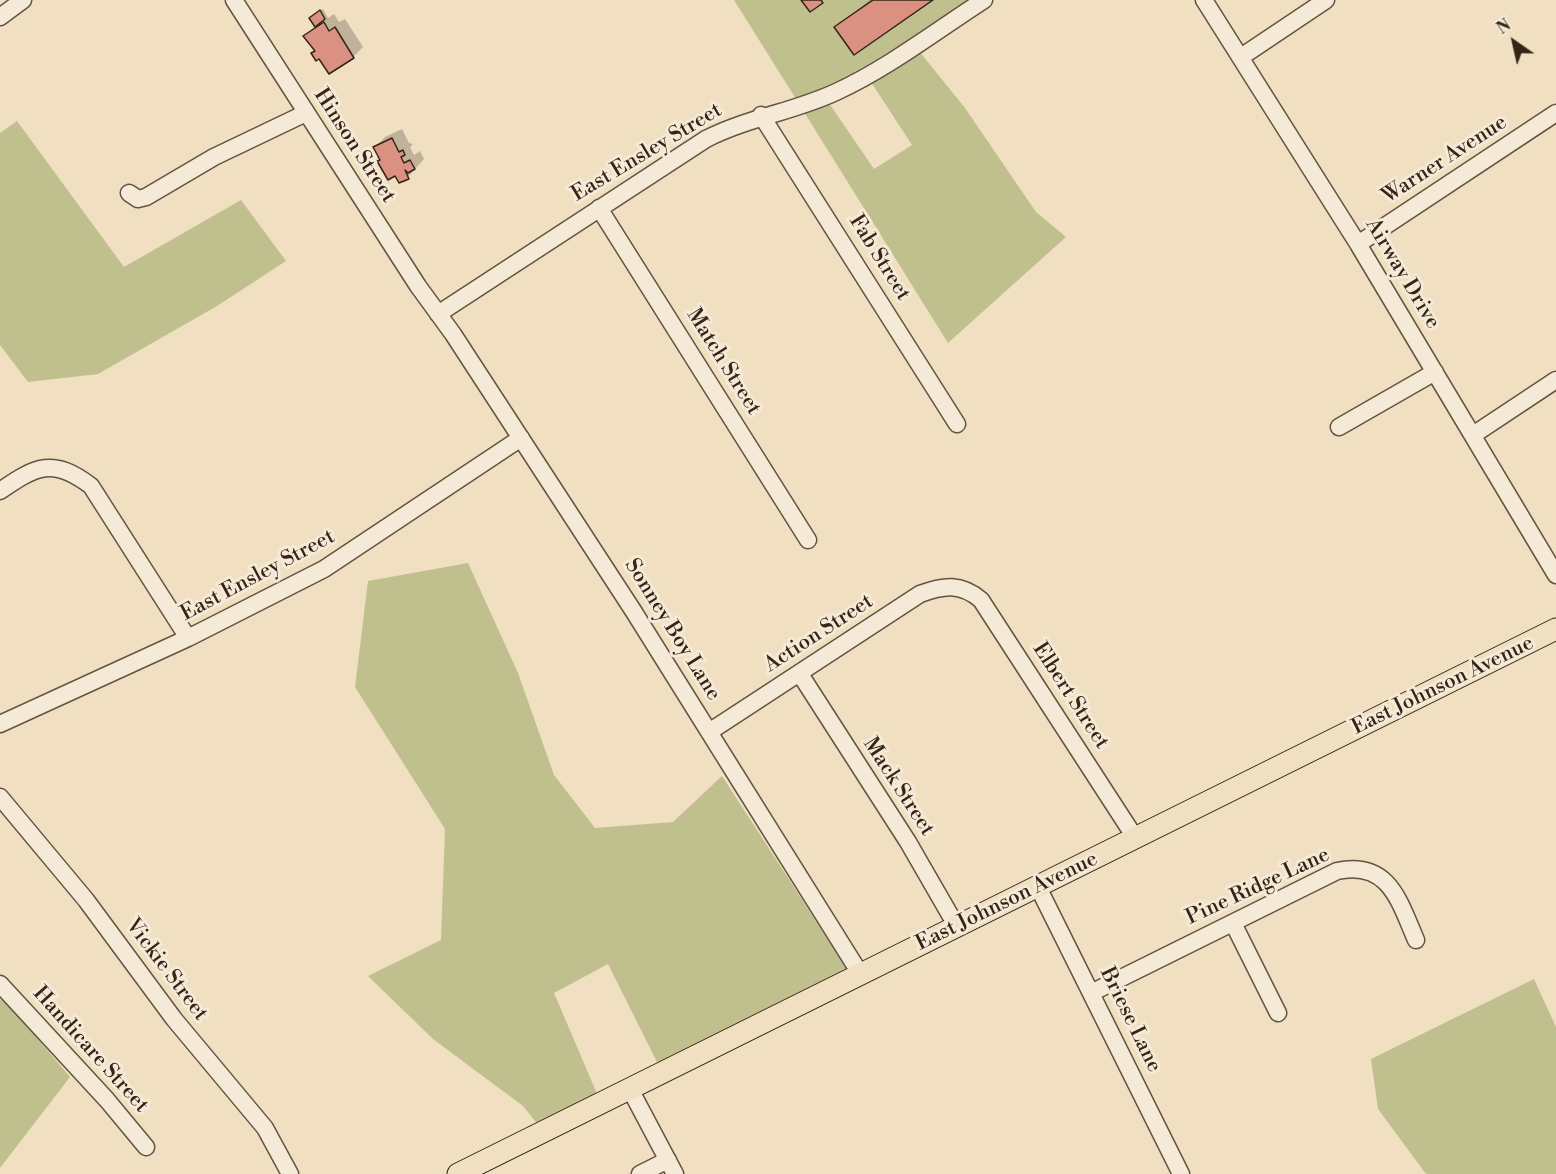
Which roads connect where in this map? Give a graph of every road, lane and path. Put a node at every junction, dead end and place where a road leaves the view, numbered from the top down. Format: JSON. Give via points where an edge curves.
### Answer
{"nodes":[{"id":1,"x":23,"y":0,"type":"edge"},
{"id":2,"x":234,"y":0,"type":"edge"},
{"id":3,"x":984,"y":0,"type":"edge"},
{"id":4,"x":1204,"y":0,"type":"edge"},
{"id":5,"x":1326,"y":0,"type":"edge"},
{"id":6,"x":967,"y":5,"type":"edge"},
{"id":7,"x":0,"y":17,"type":"edge"},
{"id":8,"x":1241,"y":57,"type":"junction"},
{"id":9,"x":306,"y":113,"type":"junction"},
{"id":10,"x":1556,"y":113,"type":"edge"},
{"id":11,"x":761,"y":116,"type":"junction"},
{"id":12,"x":129,"y":193,"type":"dead end"},
{"id":13,"x":599,"y":208,"type":"junction"},
{"id":14,"x":1358,"y":244,"type":"junction"},
{"id":15,"x":438,"y":314,"type":"junction"},
{"id":16,"x":1435,"y":372,"type":"junction"},
{"id":17,"x":1556,"y":380,"type":"edge"},
{"id":18,"x":957,"y":424,"type":"dead end"},
{"id":19,"x":1339,"y":427,"type":"dead end"},
{"id":20,"x":1473,"y":435,"type":"junction"},
{"id":21,"x":521,"y":438,"type":"junction"},
{"id":22,"x":0,"y":491,"type":"edge"},
{"id":23,"x":808,"y":540,"type":"dead end"},
{"id":24,"x":1556,"y":575,"type":"edge"},
{"id":25,"x":959,"y":587,"type":"joint"},
{"id":26,"x":1556,"y":629,"type":"edge"},
{"id":27,"x":189,"y":638,"type":"junction"},
{"id":28,"x":800,"y":674,"type":"junction"},
{"id":29,"x":0,"y":722,"type":"edge"},
{"id":30,"x":710,"y":732,"type":"junction"},
{"id":31,"x":0,"y":797,"type":"edge"},
{"id":32,"x":1136,"y":838,"type":"junction"},
{"id":33,"x":1038,"y":887,"type":"junction"},
{"id":34,"x":1233,"y":923,"type":"junction"},
{"id":35,"x":957,"y":927,"type":"junction"},
{"id":36,"x":1416,"y":940,"type":"dead end"},
{"id":37,"x":861,"y":975,"type":"junction"},
{"id":38,"x":0,"y":984,"type":"edge"},
{"id":39,"x":1091,"y":993,"type":"junction"},
{"id":40,"x":1278,"y":1013,"type":"dead end"},
{"id":41,"x":630,"y":1089,"type":"junction"},
{"id":42,"x":146,"y":1147,"type":"dead end"},
{"id":43,"x":489,"y":1167,"type":"edge"},
{"id":44,"x":671,"y":1167,"type":"edge"},
{"id":45,"x":290,"y":1174,"type":"edge"},
{"id":46,"x":458,"y":1174,"type":"edge"},
{"id":47,"x":640,"y":1174,"type":"edge"},
{"id":48,"x":1181,"y":1174,"type":"edge"}],
"edges":[{"from":1,"to":7,"type":"street"},
{"from":2,"to":9,"type":"street","name":"Hinson Street"},
{"from":3,"to":6,"type":"street","name":"East Ensley Street"},
{"from":4,"to":8,"type":"street","name":"Airway Drive"},
{"from":5,"to":8,"type":"street"},
{"from":6,"to":11,"type":"street","name":"East Ensley Street","via":[[863,78],[835,93]]},
{"from":8,"to":14,"type":"street","name":"Airway Drive"},
{"from":9,"to":12,"type":"street","via":[[214,157],[146,197],[138,199]]},
{"from":9,"to":15,"type":"street","name":"Hinson Street"},
{"from":10,"to":14,"type":"street","name":"Warner Avenue"},
{"from":11,"to":13,"type":"street","name":"East Ensley Street","via":[[706,139]]},
{"from":11,"to":18,"type":"street","name":"Fab Street"},
{"from":13,"to":15,"type":"street","name":"East Ensley Street"},
{"from":13,"to":23,"type":"street","name":"Match Street"},
{"from":14,"to":16,"type":"street","name":"Airway Drive"},
{"from":15,"to":21,"type":"street","name":"Sonney Boy Lane"},
{"from":16,"to":19,"type":"street"},
{"from":16,"to":20,"type":"street","name":"Airway Drive"},
{"from":17,"to":20,"type":"street"},
{"from":20,"to":24,"type":"street","name":"Airway Drive"},
{"from":21,"to":27,"type":"street","name":"East Ensley Street","via":[[324,569]]},
{"from":21,"to":30,"type":"street","name":"Sonney Boy Lane"},
{"from":22,"to":27,"type":"street","via":[[28,472],[50,467],[78,476],[91,486]]},
{"from":25,"to":28,"type":"street","name":"Action Street","via":[[938,587],[920,594]]},
{"from":25,"to":32,"type":"street","name":"Elbert Street","via":[[981,600]]},
{"from":26,"to":32,"type":"main road","name":"East Johnson Avenue"},
{"from":27,"to":29,"type":"street","name":"East Ensley Street"},
{"from":28,"to":30,"type":"street","name":"Action Street"},
{"from":28,"to":35,"type":"street","name":"Mack Street","via":[[908,842]]},
{"from":30,"to":37,"type":"street","name":"Sonney Boy Lane"},
{"from":31,"to":45,"type":"street","name":"Vickie Street","via":[[265,1128]]},
{"from":32,"to":33,"type":"main road","name":"East Johnson Avenue"},
{"from":33,"to":35,"type":"main road","name":"East Johnson Avenue"},
{"from":33,"to":39,"type":"street","name":"Briese Lane"},
{"from":34,"to":36,"type":"street","name":"Pine Ridge Lane","via":[[1337,871],[1361,869],[1375,874],[1393,890]]},
{"from":34,"to":39,"type":"street","name":"Pine Ridge Lane"},
{"from":34,"to":40,"type":"street"},
{"from":35,"to":37,"type":"main road","name":"East Johnson Avenue"},
{"from":37,"to":41,"type":"main road","name":"East Johnson Avenue"},
{"from":38,"to":42,"type":"street","name":"Handicare Street"},
{"from":39,"to":48,"type":"street","name":"Briese Lane"},
{"from":41,"to":43,"type":"main road","name":"East Johnson Avenue"},
{"from":41,"to":44,"type":"street"},
{"from":43,"to":46,"type":"main road","name":"East Johnson Avenue"},
{"from":44,"to":47,"type":"street"}]}
